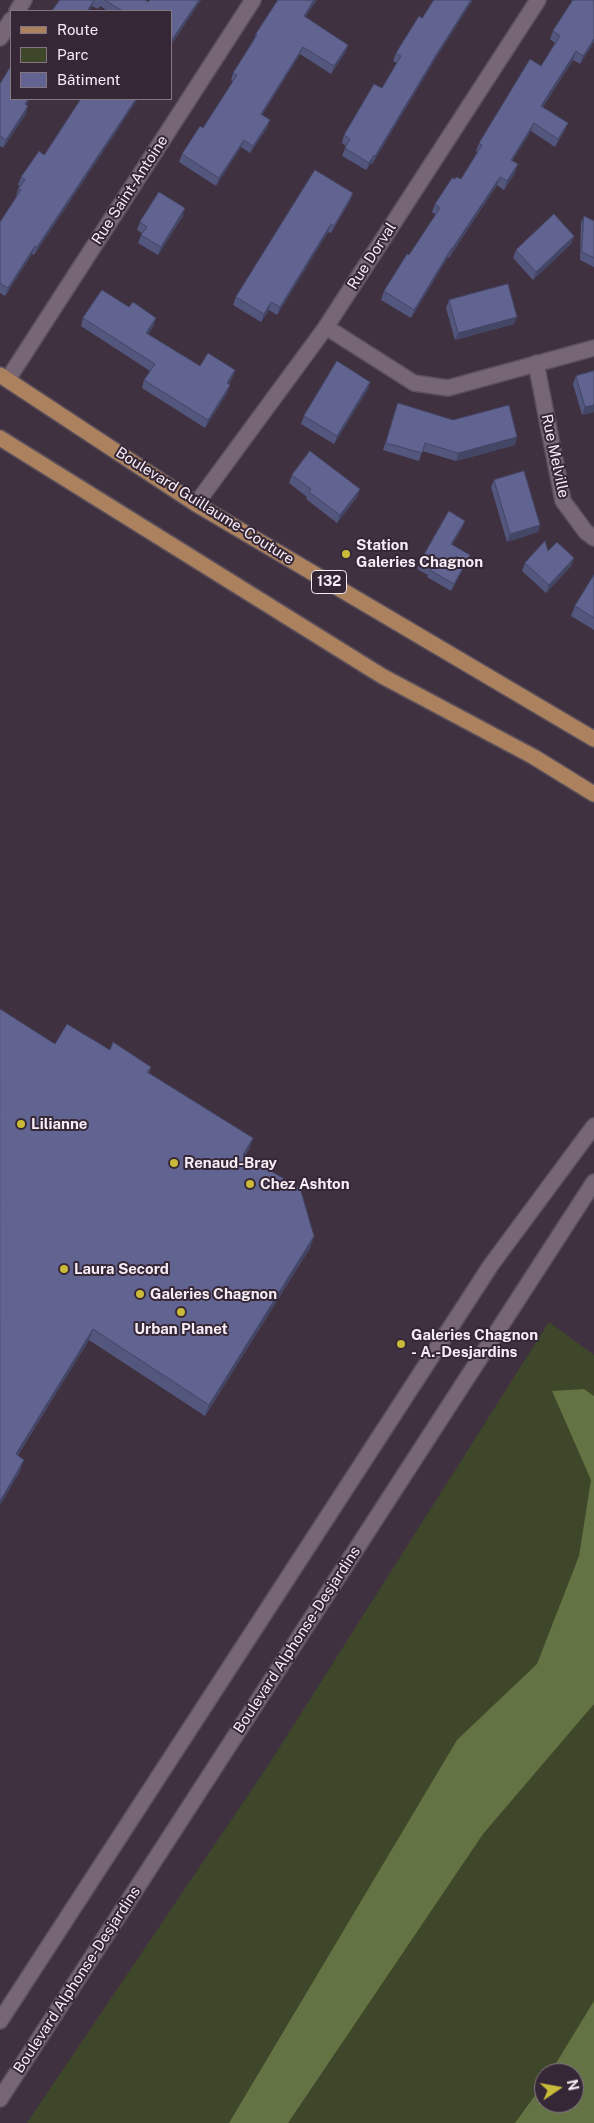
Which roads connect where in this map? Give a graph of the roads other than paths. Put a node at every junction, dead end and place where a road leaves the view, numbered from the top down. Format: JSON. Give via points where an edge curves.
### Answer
{"nodes":[{"id":1,"x":253,"y":0,"type":"edge"},
{"id":2,"x":538,"y":0,"type":"edge"},
{"id":3,"x":10,"y":22,"type":"edge"},
{"id":4,"x":0,"y":38,"type":"edge"},
{"id":5,"x":326,"y":327,"type":"junction"},
{"id":6,"x":594,"y":348,"type":"edge"},
{"id":7,"x":536,"y":363,"type":"junction"},
{"id":8,"x":4,"y":377,"type":"edge"},
{"id":9,"x":0,"y":438,"type":"edge"},
{"id":10,"x":196,"y":504,"type":"junction"},
{"id":11,"x":594,"y":538,"type":"edge"},
{"id":12,"x":594,"y":739,"type":"edge"},
{"id":13,"x":594,"y":794,"type":"edge"},
{"id":14,"x":594,"y":1126,"type":"edge"},
{"id":15,"x":594,"y":1182,"type":"edge"},
{"id":16,"x":0,"y":2021,"type":"edge"},
{"id":17,"x":0,"y":2099,"type":"edge"}],
"edges":[{"from":1,"to":8,"type":"main road","name":"Rue Saint-Antoine"},
{"from":2,"to":5,"type":"main road","name":"Rue Dorval"},
{"from":3,"to":4,"type":"main road"},
{"from":5,"to":7,"type":"main road","via":[[414,383],[448,388]]},
{"from":5,"to":10,"type":"main road","name":"Rue Dorval"},
{"from":6,"to":7,"type":"main road"},
{"from":7,"to":11,"type":"main road","name":"Rue Melville","via":[[562,501]]},
{"from":8,"to":10,"type":"main road","name":"Boulevard Guillaume-Couture","number":"132"},
{"from":9,"to":13,"type":"main road","via":[[382,676],[534,757]]},
{"from":10,"to":12,"type":"main road","name":"Boulevard Guillaume-Couture","number":"132"},
{"from":14,"to":16,"type":"main road","via":[[491,1265]]},
{"from":15,"to":17,"type":"main road","name":"Boulevard Alphonse-Desjardins"}]}
